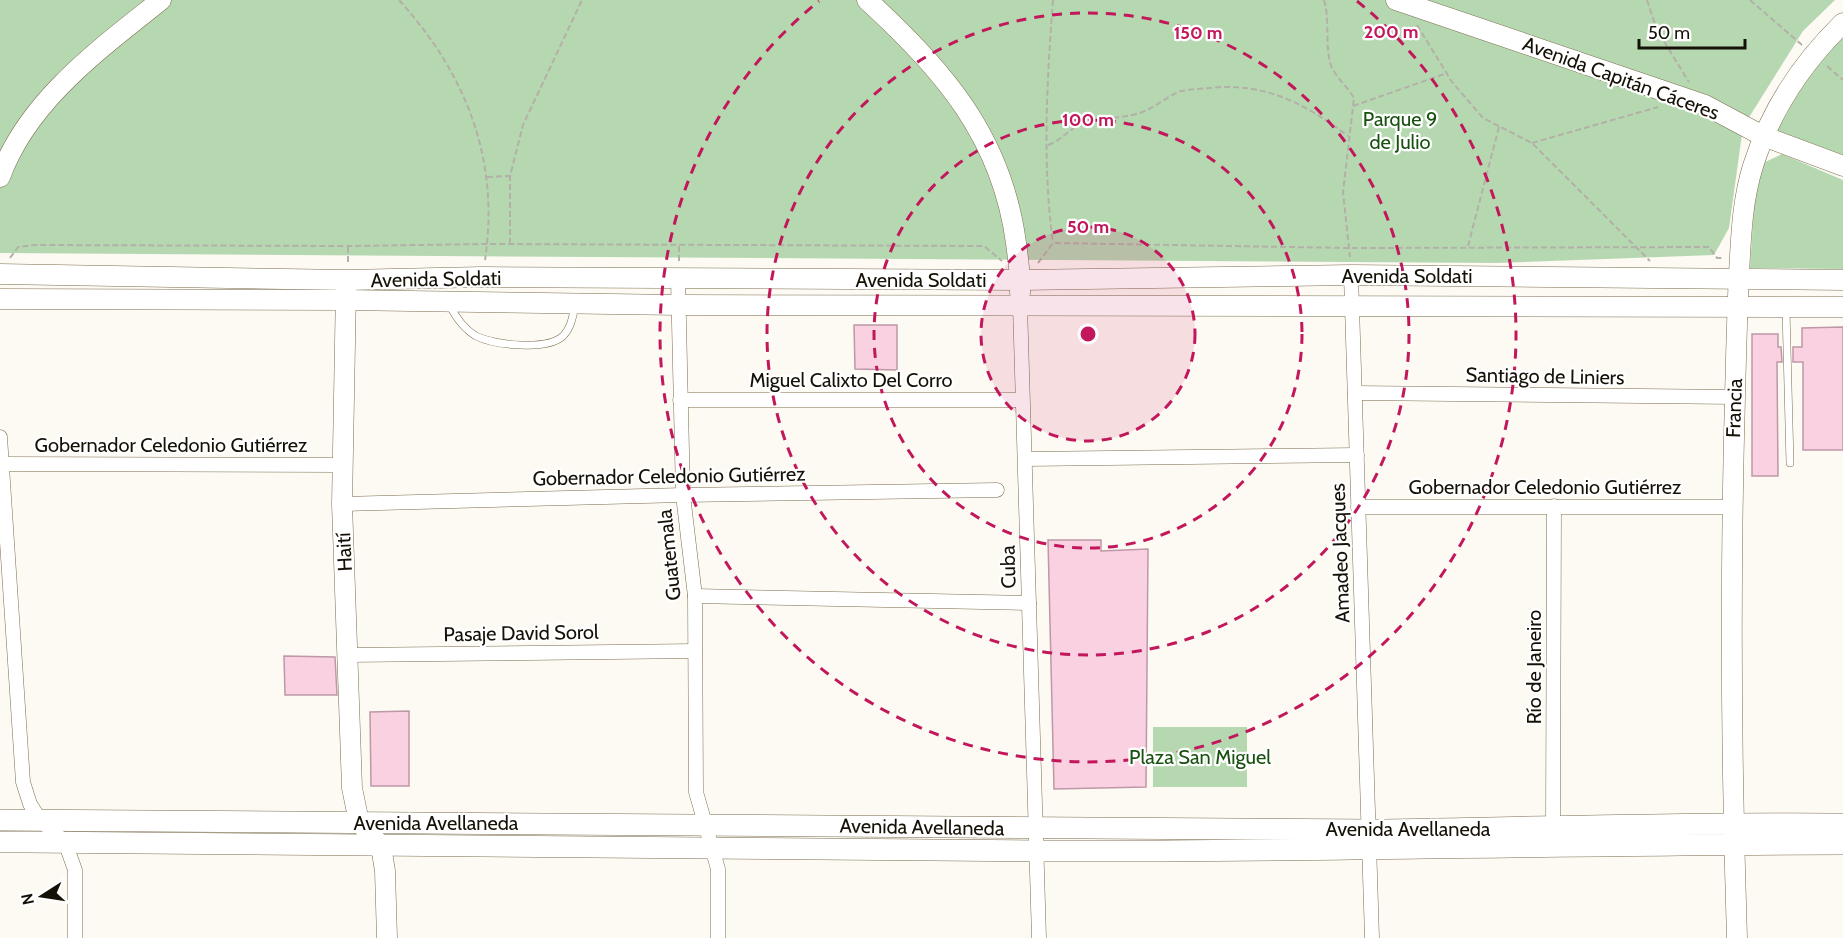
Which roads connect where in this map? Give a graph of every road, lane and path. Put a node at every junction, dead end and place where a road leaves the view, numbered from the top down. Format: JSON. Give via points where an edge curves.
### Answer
{"nodes":[{"id":1,"x":161,"y":0,"type":"edge"},
{"id":2,"x":399,"y":0,"type":"edge"},
{"id":3,"x":582,"y":0,"type":"edge"},
{"id":4,"x":867,"y":0,"type":"edge"},
{"id":5,"x":1053,"y":0,"type":"edge"},
{"id":6,"x":1324,"y":0,"type":"edge"},
{"id":7,"x":1647,"y":0,"type":"edge"},
{"id":8,"x":1750,"y":0,"type":"edge"},
{"id":9,"x":1399,"y":1,"type":"edge"},
{"id":10,"x":1843,"y":23,"type":"edge"},
{"id":11,"x":1814,"y":55,"type":"junction"},
{"id":12,"x":1447,"y":73,"type":"junction"},
{"id":13,"x":1843,"y":80,"type":"edge"},
{"id":14,"x":1690,"y":83,"type":"dead end"},
{"id":15,"x":1352,"y":107,"type":"junction"},
{"id":16,"x":1664,"y":107,"type":"dead end"},
{"id":17,"x":1499,"y":127,"type":"junction"},
{"id":18,"x":1348,"y":136,"type":"junction"},
{"id":19,"x":1763,"y":136,"type":"junction"},
{"id":20,"x":1532,"y":143,"type":"junction"},
{"id":21,"x":1048,"y":145,"type":"junction"},
{"id":22,"x":1843,"y":166,"type":"edge"},
{"id":23,"x":510,"y":176,"type":"junction"},
{"id":24,"x":0,"y":177,"type":"edge"},
{"id":25,"x":487,"y":177,"type":"junction"},
{"id":26,"x":1053,"y":243,"type":"junction"},
{"id":27,"x":487,"y":244,"type":"junction"},
{"id":28,"x":510,"y":244,"type":"junction"},
{"id":29,"x":1468,"y":246,"type":"junction"},
{"id":30,"x":1637,"y":247,"type":"junction"},
{"id":31,"x":1349,"y":248,"type":"junction"},
{"id":32,"x":1740,"y":258,"type":"junction"},
{"id":33,"x":3,"y":269,"type":"edge"},
{"id":34,"x":1020,"y":273,"type":"junction"},
{"id":35,"x":1351,"y":275,"type":"junction"},
{"id":36,"x":482,"y":277,"type":"junction"},
{"id":37,"x":1667,"y":278,"type":"junction"},
{"id":38,"x":678,"y":279,"type":"junction"},
{"id":39,"x":1739,"y":279,"type":"junction"},
{"id":40,"x":347,"y":280,"type":"junction"},
{"id":41,"x":1843,"y":280,"type":"edge"},
{"id":42,"x":0,"y":299,"type":"edge"},
{"id":43,"x":344,"y":300,"type":"junction"},
{"id":44,"x":448,"y":302,"type":"junction"},
{"id":45,"x":574,"y":303,"type":"junction"},
{"id":46,"x":1352,"y":304,"type":"junction"},
{"id":47,"x":679,"y":305,"type":"junction"},
{"id":48,"x":1020,"y":305,"type":"junction"},
{"id":49,"x":1737,"y":306,"type":"junction"},
{"id":50,"x":1786,"y":306,"type":"junction"},
{"id":51,"x":1843,"y":307,"type":"edge"},
{"id":52,"x":1355,"y":393,"type":"junction"},
{"id":53,"x":1735,"y":397,"type":"junction"},
{"id":54,"x":680,"y":400,"type":"junction"},
{"id":55,"x":1022,"y":400,"type":"junction"},
{"id":56,"x":0,"y":437,"type":"edge"},
{"id":57,"x":1356,"y":454,"type":"junction"},
{"id":58,"x":1026,"y":459,"type":"junction"},
{"id":59,"x":1790,"y":463,"type":"dead end"},
{"id":60,"x":1,"y":464,"type":"edge"},
{"id":61,"x":343,"y":465,"type":"junction"},
{"id":62,"x":997,"y":490,"type":"dead end"},
{"id":63,"x":683,"y":495,"type":"junction"},
{"id":64,"x":2,"y":501,"type":"edge"},
{"id":65,"x":342,"y":504,"type":"junction"},
{"id":66,"x":1358,"y":507,"type":"junction"},
{"id":67,"x":1554,"y":507,"type":"junction"},
{"id":68,"x":1732,"y":507,"type":"junction"},
{"id":69,"x":695,"y":596,"type":"junction"},
{"id":70,"x":1029,"y":603,"type":"junction"},
{"id":71,"x":695,"y":651,"type":"junction"},
{"id":72,"x":348,"y":655,"type":"junction"},
{"id":73,"x":0,"y":820,"type":"edge"},
{"id":74,"x":40,"y":820,"type":"junction"},
{"id":75,"x":359,"y":822,"type":"junction"},
{"id":76,"x":1734,"y":822,"type":"junction"},
{"id":77,"x":1843,"y":824,"type":"edge"},
{"id":78,"x":705,"y":825,"type":"junction"},
{"id":79,"x":1552,"y":828,"type":"junction"},
{"id":80,"x":1035,"y":829,"type":"junction"},
{"id":81,"x":1369,"y":840,"type":"junction"},
{"id":82,"x":0,"y":842,"type":"edge"},
{"id":83,"x":65,"y":842,"type":"junction"},
{"id":84,"x":1734,"y":844,"type":"junction"},
{"id":85,"x":1843,"y":844,"type":"edge"},
{"id":86,"x":381,"y":846,"type":"junction"},
{"id":87,"x":713,"y":848,"type":"junction"},
{"id":88,"x":1036,"y":851,"type":"junction"},
{"id":89,"x":75,"y":938,"type":"edge"},
{"id":90,"x":387,"y":938,"type":"edge"},
{"id":91,"x":718,"y":938,"type":"edge"},
{"id":92,"x":1039,"y":938,"type":"edge"},
{"id":93,"x":1372,"y":938,"type":"edge"},
{"id":94,"x":1737,"y":938,"type":"edge"}],
"edges":[{"from":1,"to":24,"type":"main road","via":[[85,61],[31,118],[7,156]]},
{"from":2,"to":25,"type":"path","via":[[442,57],[462,94],[475,121]]},
{"from":3,"to":23,"type":"path","via":[[523,124]]},
{"from":4,"to":34,"type":"main road","via":[[960,98],[983,136],[1002,178]]},
{"from":5,"to":21,"type":"path","via":[[1047,78]]},
{"from":6,"to":15,"type":"path","via":[[1330,63],[1354,98]]},
{"from":7,"to":14,"type":"path","via":[[1657,30]]},
{"from":8,"to":11,"type":"path"},
{"from":9,"to":12,"type":"path"},
{"from":9,"to":19,"type":"main road","name":"Avenida Capitán Cáceres","via":[[1706,105]]},
{"from":10,"to":11,"type":"main road","name":"Francia"},
{"from":11,"to":13,"type":"path"},
{"from":11,"to":19,"type":"main road","name":"Francia","via":[[1782,99]]},
{"from":12,"to":15,"type":"path"},
{"from":12,"to":17,"type":"path","via":[[1483,118]]},
{"from":15,"to":18,"type":"path"},
{"from":16,"to":20,"type":"path"},
{"from":17,"to":20,"type":"path"},
{"from":17,"to":29,"type":"path"},
{"from":18,"to":21,"type":"path","via":[[1326,119],[1278,94],[1232,86],[1182,91],[1134,115],[1096,118]]},
{"from":18,"to":31,"type":"path","via":[[1343,192]]},
{"from":19,"to":22,"type":"main road","name":"Avenida Capitán Cáceres"},
{"from":19,"to":32,"type":"main road","name":"Francia","via":[[1744,206]]},
{"from":20,"to":30,"type":"path"},
{"from":21,"to":26,"type":"path"},
{"from":23,"to":25,"type":"path"},
{"from":23,"to":28,"type":"path"},
{"from":25,"to":27,"type":"path"},
{"from":26,"to":31,"type":"path"},
{"from":26,"to":34,"type":"path","via":[[1037,265]]},
{"from":27,"to":28,"type":"path"},
{"from":27,"to":33,"type":"path","via":[[35,245],[18,248]]},
{"from":27,"to":36,"type":"path"},
{"from":28,"to":34,"type":"path","via":[[984,246]]},
{"from":29,"to":30,"type":"path"},
{"from":29,"to":31,"type":"path"},
{"from":30,"to":32,"type":"path","via":[[1709,247],[1718,258]]},
{"from":30,"to":37,"type":"path"},
{"from":31,"to":35,"type":"path"},
{"from":32,"to":39,"type":"main road","name":"Francia"},
{"from":33,"to":40,"type":"main road","name":"Avenida Soldati"},
{"from":34,"to":35,"type":"main road","name":"Avenida Soldati"},
{"from":34,"to":38,"type":"main road","name":"Avenida Soldati"},
{"from":34,"to":48,"type":"main road"},
{"from":35,"to":37,"type":"main road","name":"Avenida Soldati"},
{"from":35,"to":46,"type":"street","name":"Amadeo Jacques"},
{"from":36,"to":38,"type":"main road","name":"Avenida Soldati"},
{"from":36,"to":40,"type":"main road","name":"Avenida Soldati"},
{"from":37,"to":39,"type":"main road","name":"Avenida Soldati"},
{"from":38,"to":47,"type":"street","name":"Guatemala"},
{"from":39,"to":41,"type":"main road","name":"Avenida Soldati"},
{"from":39,"to":49,"type":"main road","name":"Francia"},
{"from":40,"to":43,"type":"main road","name":"Haití"},
{"from":42,"to":43,"type":"main road","name":"Avenida Soldati"},
{"from":43,"to":44,"type":"main road","name":"Avenida Soldati"},
{"from":43,"to":61,"type":"main road","name":"Haití"},
{"from":44,"to":45,"type":"main road","name":"Avenida Soldati"},
{"from":44,"to":45,"type":"lane","via":[[454,315],[474,335],[490,341],[536,345],[563,337]]},
{"from":45,"to":47,"type":"main road","name":"Avenida Soldati"},
{"from":46,"to":48,"type":"main road","name":"Avenida Soldati"},
{"from":46,"to":49,"type":"main road","name":"Avenida Soldati"},
{"from":46,"to":52,"type":"street","name":"Amadeo Jacques"},
{"from":47,"to":48,"type":"main road","name":"Avenida Soldati"},
{"from":47,"to":54,"type":"street","name":"Guatemala"},
{"from":48,"to":55,"type":"street","name":"Cuba"},
{"from":49,"to":50,"type":"main road","name":"Avenida Soldati"},
{"from":49,"to":53,"type":"main road","name":"Francia"},
{"from":50,"to":51,"type":"main road","name":"Avenida Soldati"},
{"from":50,"to":59,"type":"lane"},
{"from":52,"to":53,"type":"street","name":"Santiago de Liniers"},
{"from":52,"to":57,"type":"street","name":"Amadeo Jacques"},
{"from":53,"to":68,"type":"main road","name":"Francia"},
{"from":54,"to":55,"type":"street","name":"Miguel Calixto Del Corro"},
{"from":54,"to":63,"type":"street","name":"Guatemala"},
{"from":55,"to":58,"type":"street","name":"Cuba"},
{"from":56,"to":60,"type":"street"},
{"from":57,"to":58,"type":"street"},
{"from":57,"to":66,"type":"street","name":"Amadeo Jacques"},
{"from":58,"to":70,"type":"street","name":"Cuba"},
{"from":60,"to":61,"type":"street","name":"Gobernador Celedonio Gutiérrez"},
{"from":60,"to":64,"type":"street"},
{"from":61,"to":65,"type":"main road","name":"Haití"},
{"from":62,"to":63,"type":"street","name":"Gobernador Celedonio Gutiérrez"},
{"from":63,"to":65,"type":"street","name":"Gobernador Celedonio Gutiérrez"},
{"from":63,"to":69,"type":"street","name":"Guatemala"},
{"from":64,"to":74,"type":"street","via":[[23,782]]},
{"from":65,"to":72,"type":"main road","name":"Haití"},
{"from":66,"to":67,"type":"street","name":"Gobernador Celedonio Gutiérrez"},
{"from":66,"to":81,"type":"street","name":"Amadeo Jacques"},
{"from":67,"to":68,"type":"street","name":"Gobernador Celedonio Gutiérrez"},
{"from":67,"to":79,"type":"street","name":"Río de Janeiro"},
{"from":68,"to":76,"type":"main road","name":"Francia"},
{"from":69,"to":70,"type":"street"},
{"from":69,"to":71,"type":"street","name":"Guatemala"},
{"from":70,"to":80,"type":"street","name":"Cuba"},
{"from":71,"to":72,"type":"street","name":"Pasaje David Sorol"},
{"from":71,"to":78,"type":"street","name":"Guatemala","via":[[696,792]]},
{"from":72,"to":75,"type":"main road","name":"Haití","via":[[351,788]]},
{"from":73,"to":74,"type":"main road","name":"Avenida Avellaneda"},
{"from":74,"to":75,"type":"main road","name":"Avenida Avellaneda"},
{"from":74,"to":83,"type":"street"},
{"from":75,"to":78,"type":"main road","name":"Avenida Avellaneda"},
{"from":75,"to":86,"type":"main road"},
{"from":76,"to":77,"type":"main road","name":"Avenida Avellaneda"},
{"from":76,"to":79,"type":"main road","name":"Avenida Avellaneda"},
{"from":76,"to":84,"type":"main road","name":"Francia"},
{"from":78,"to":80,"type":"main road","name":"Avenida Avellaneda"},
{"from":78,"to":87,"type":"street","name":"Guatemala"},
{"from":79,"to":81,"type":"main road","name":"Avenida Avellaneda"},
{"from":80,"to":81,"type":"main road","name":"Avenida Avellaneda"},
{"from":80,"to":88,"type":"street","name":"Cuba"},
{"from":81,"to":84,"type":"main road","name":"Avenida Avellaneda"},
{"from":81,"to":88,"type":"main road","name":"Avenida Avellaneda"},
{"from":81,"to":93,"type":"street","name":"Amadeo Jacques"},
{"from":82,"to":83,"type":"main road","name":"Avenida Avellaneda"},
{"from":83,"to":86,"type":"main road","name":"Avenida Avellaneda"},
{"from":83,"to":89,"type":"street","via":[[75,870]]},
{"from":84,"to":85,"type":"main road","name":"Avenida Avellaneda"},
{"from":84,"to":94,"type":"main road","name":"Francia"},
{"from":86,"to":87,"type":"main road","name":"Avenida Avellaneda"},
{"from":86,"to":90,"type":"main road"},
{"from":87,"to":88,"type":"main road","name":"Avenida Avellaneda"},
{"from":87,"to":91,"type":"street","name":"Guatemala","via":[[718,869]]},
{"from":88,"to":92,"type":"street","name":"Cuba"}]}
